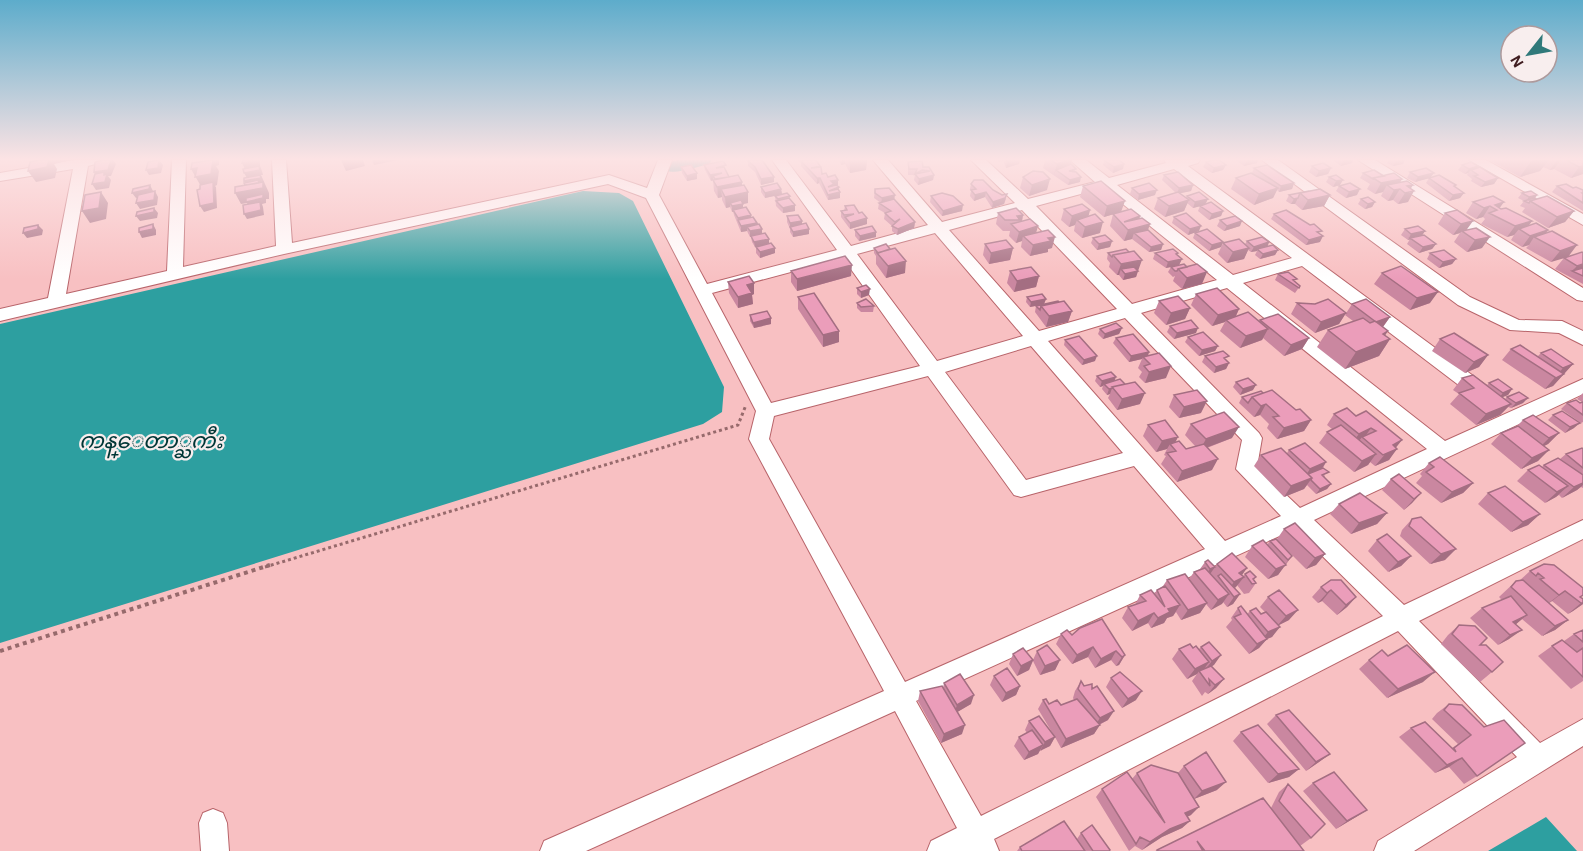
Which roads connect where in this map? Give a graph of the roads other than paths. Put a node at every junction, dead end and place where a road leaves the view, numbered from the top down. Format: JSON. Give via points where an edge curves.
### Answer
{"nodes":[{"id":1,"x":77,"y":200,"type":"edge"},
{"id":2,"x":178,"y":200,"type":"edge"},
{"id":3,"x":281,"y":200,"type":"edge"},
{"id":4,"x":513,"y":200,"type":"edge"},
{"id":5,"x":655,"y":200,"type":"edge"},
{"id":6,"x":808,"y":200,"type":"edge"},
{"id":7,"x":915,"y":200,"type":"edge"},
{"id":8,"x":1020,"y":200,"type":"edge"},
{"id":9,"x":1043,"y":200,"type":"edge"},
{"id":10,"x":1127,"y":200,"type":"edge"},
{"id":11,"x":1228,"y":200,"type":"edge"},
{"id":12,"x":1324,"y":200,"type":"edge"},
{"id":13,"x":1429,"y":200,"type":"edge"},
{"id":14,"x":1547,"y":200,"type":"edge"},
{"id":15,"x":1025,"y":204,"type":"junction"},
{"id":16,"x":1583,"y":220,"type":"edge"},
{"id":17,"x":940,"y":229,"type":"junction"},
{"id":18,"x":284,"y":249,"type":"junction"},
{"id":19,"x":847,"y":253,"type":"junction"},
{"id":20,"x":1303,"y":260,"type":"junction"},
{"id":21,"x":175,"y":274,"type":"junction"},
{"id":22,"x":1229,"y":281,"type":"junction"},
{"id":23,"x":704,"y":290,"type":"junction"},
{"id":24,"x":1583,"y":296,"type":"edge"},
{"id":25,"x":56,"y":302,"type":"junction"},
{"id":26,"x":1130,"y":312,"type":"junction"},
{"id":27,"x":0,"y":315,"type":"edge"},
{"id":28,"x":1035,"y":339,"type":"junction"},
{"id":29,"x":1583,"y":339,"type":"edge"},
{"id":30,"x":932,"y":369,"type":"junction"},
{"id":31,"x":1583,"y":387,"type":"edge"},
{"id":32,"x":766,"y":411,"type":"junction"},
{"id":33,"x":1515,"y":417,"type":"junction"},
{"id":34,"x":1443,"y":450,"type":"junction"},
{"id":35,"x":1138,"y":457,"type":"junction"},
{"id":36,"x":1296,"y":519,"type":"junction"},
{"id":37,"x":1583,"y":529,"type":"edge"},
{"id":38,"x":1221,"y":552,"type":"junction"},
{"id":39,"x":1401,"y":618,"type":"junction"},
{"id":40,"x":900,"y":695,"type":"junction"},
{"id":41,"x":1583,"y":732,"type":"edge"},
{"id":42,"x":1537,"y":759,"type":"junction"},
{"id":43,"x":213,"y":824,"type":"dead end"},
{"id":44,"x":980,"y":842,"type":"edge"},
{"id":45,"x":214,"y":851,"type":"edge"},
{"id":46,"x":554,"y":851,"type":"edge"},
{"id":47,"x":941,"y":851,"type":"edge"},
{"id":48,"x":1388,"y":851,"type":"edge"}],
"edges":[{"from":1,"to":25,"type":"street"},
{"from":2,"to":21,"type":"street"},
{"from":3,"to":18,"type":"street"},
{"from":4,"to":18,"type":"street"},
{"from":5,"to":23,"type":"street"},
{"from":6,"to":19,"type":"street"},
{"from":7,"to":17,"type":"street"},
{"from":8,"to":15,"type":"street"},
{"from":9,"to":15,"type":"street"},
{"from":10,"to":22,"type":"street"},
{"from":11,"to":20,"type":"street"},
{"from":12,"to":29,"type":"street","via":[[1464,301],[1516,326],[1562,327]]},
{"from":13,"to":24,"type":"street"},
{"from":14,"to":16,"type":"street"},
{"from":15,"to":17,"type":"street"},
{"from":15,"to":26,"type":"street"},
{"from":17,"to":19,"type":"street"},
{"from":17,"to":28,"type":"street"},
{"from":18,"to":21,"type":"street"},
{"from":19,"to":23,"type":"street"},
{"from":19,"to":30,"type":"street"},
{"from":20,"to":22,"type":"street"},
{"from":20,"to":33,"type":"street"},
{"from":21,"to":25,"type":"street"},
{"from":22,"to":26,"type":"street"},
{"from":22,"to":34,"type":"street"},
{"from":23,"to":32,"type":"street"},
{"from":25,"to":27,"type":"street"},
{"from":26,"to":28,"type":"street"},
{"from":26,"to":36,"type":"street","via":[[1252,438],[1246,469]]},
{"from":28,"to":30,"type":"street"},
{"from":28,"to":35,"type":"street"},
{"from":30,"to":32,"type":"street"},
{"from":30,"to":35,"type":"street","via":[[1021,489]]},
{"from":31,"to":33,"type":"street"},
{"from":32,"to":40,"type":"street","via":[[759,439]]},
{"from":33,"to":34,"type":"street"},
{"from":34,"to":36,"type":"street"},
{"from":35,"to":38,"type":"street"},
{"from":36,"to":38,"type":"street"},
{"from":36,"to":39,"type":"street"},
{"from":37,"to":39,"type":"street"},
{"from":38,"to":40,"type":"street"},
{"from":39,"to":42,"type":"street"},
{"from":39,"to":44,"type":"street"},
{"from":40,"to":44,"type":"street"},
{"from":40,"to":46,"type":"street"},
{"from":41,"to":42,"type":"street"},
{"from":42,"to":48,"type":"street"},
{"from":43,"to":45,"type":"street"},
{"from":44,"to":47,"type":"street"}]}
